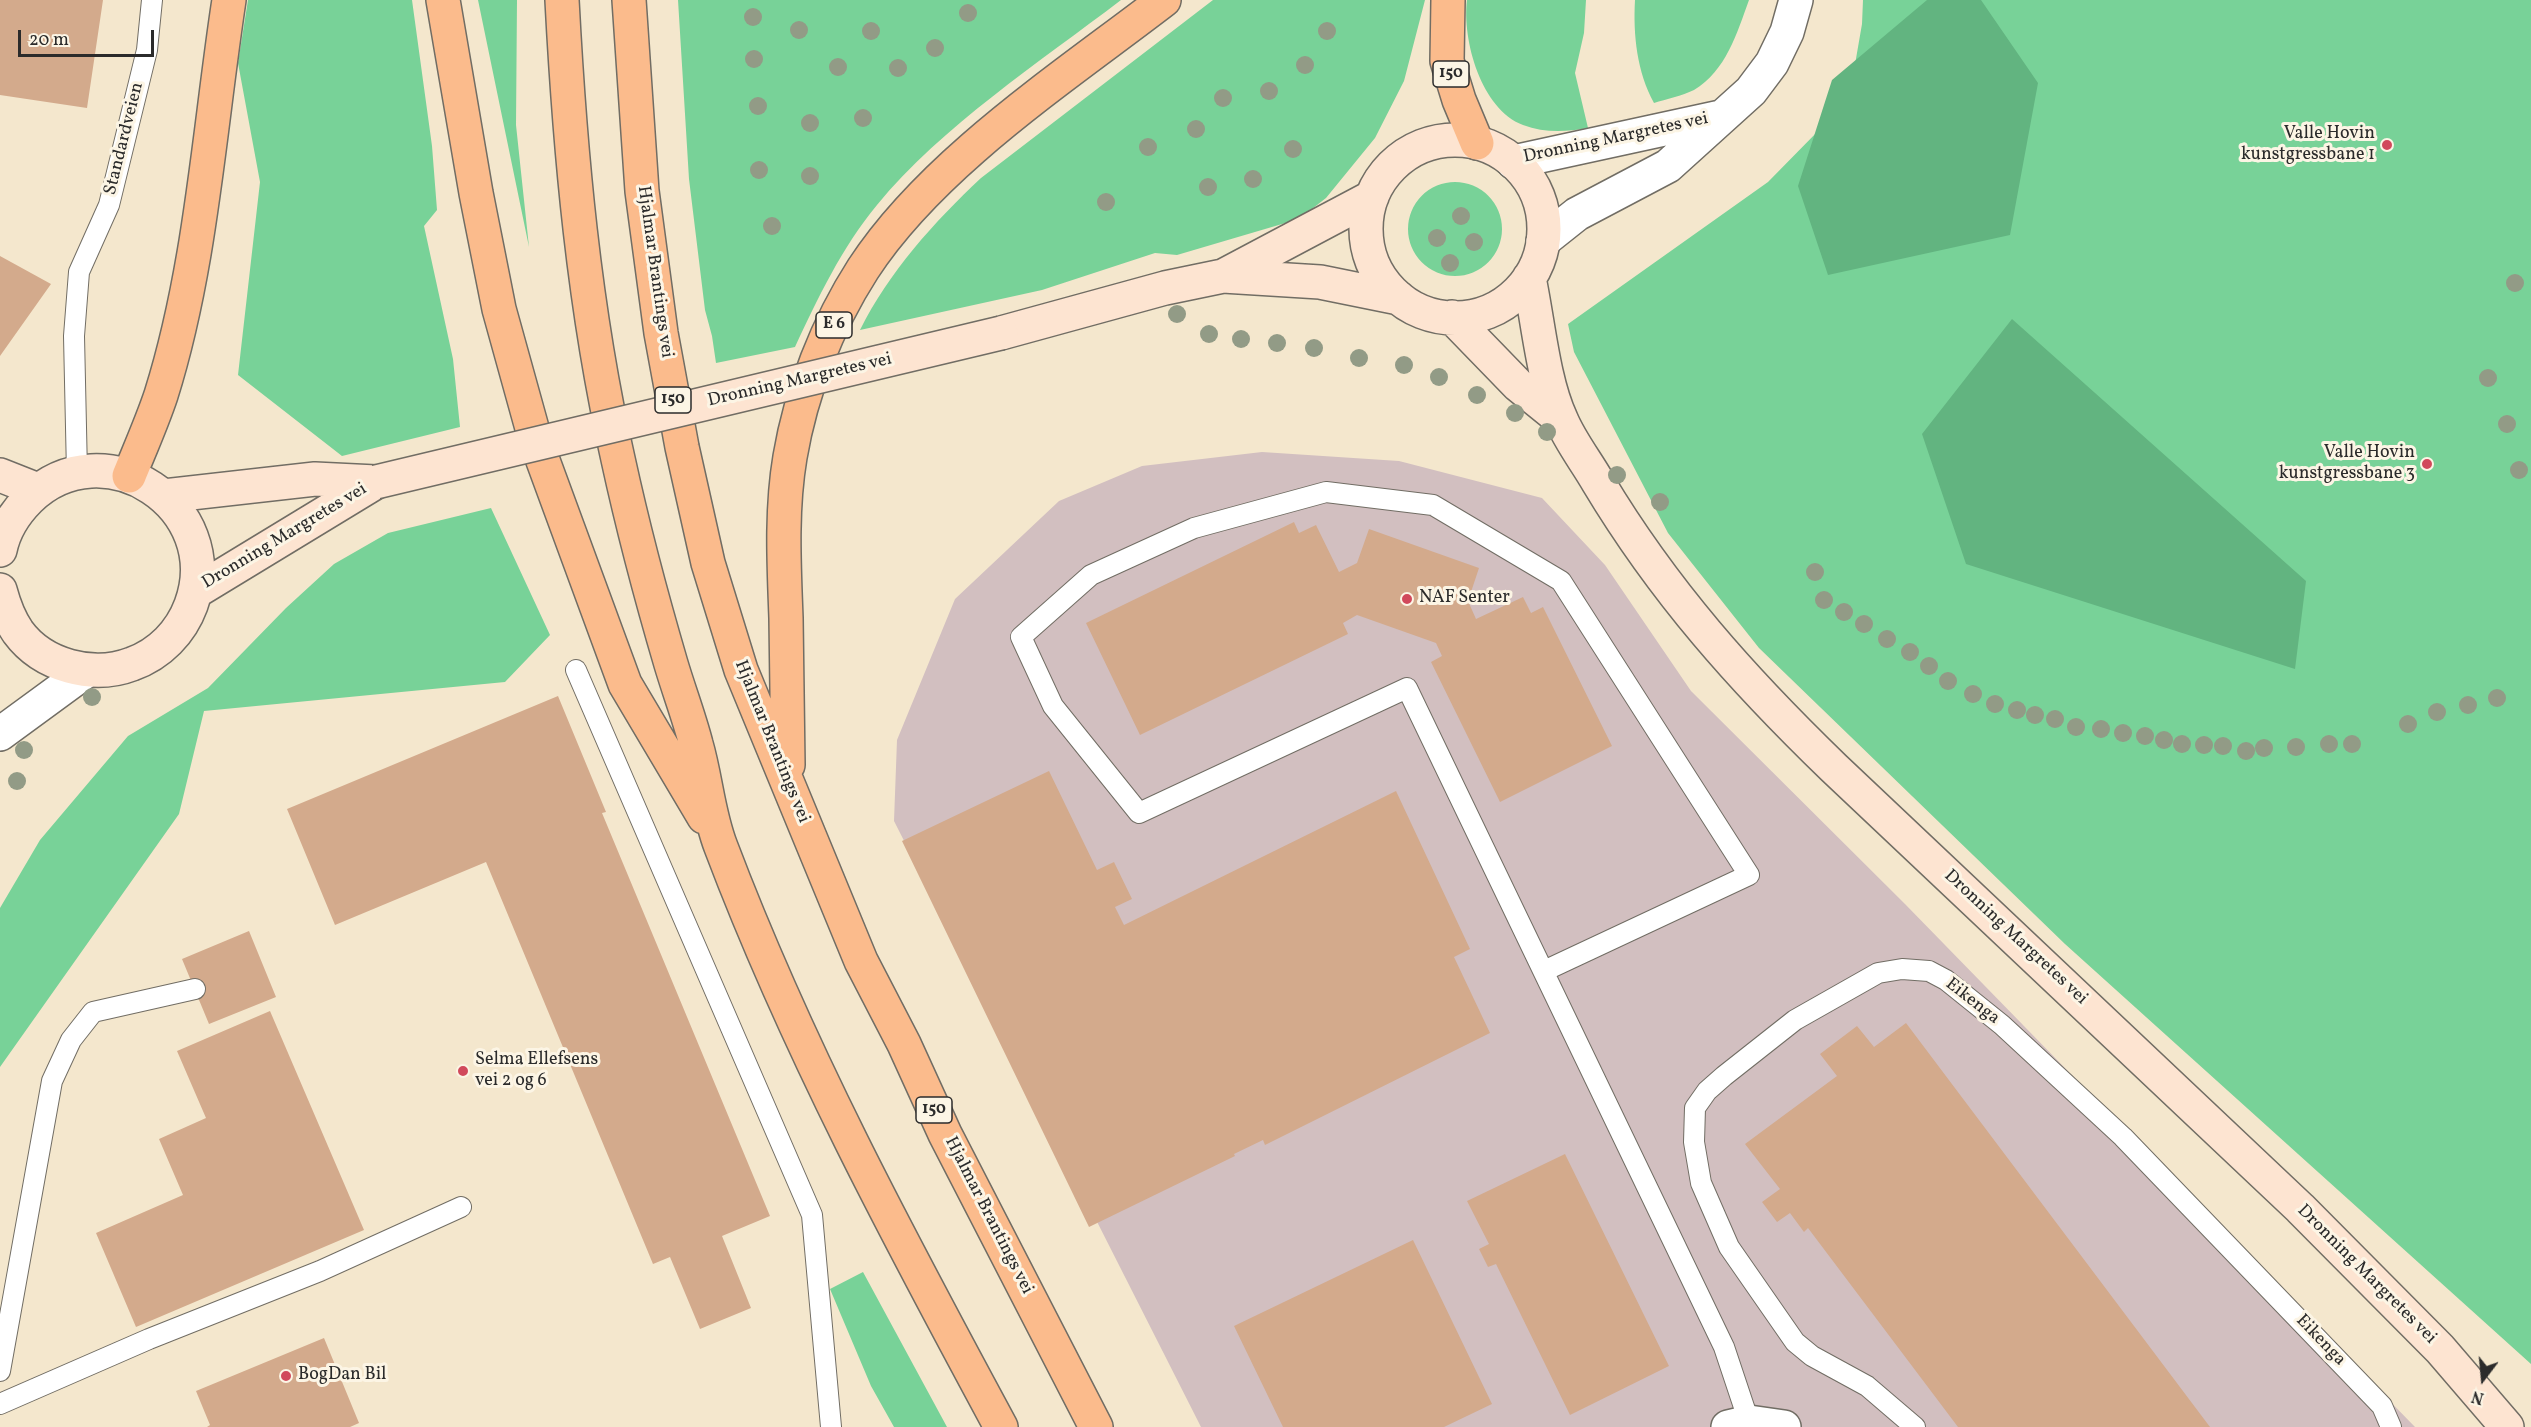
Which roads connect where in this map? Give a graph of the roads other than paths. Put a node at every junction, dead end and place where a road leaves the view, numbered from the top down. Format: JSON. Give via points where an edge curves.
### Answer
{"nodes":[{"id":1,"x":152,"y":0,"type":"edge"},
{"id":2,"x":229,"y":0,"type":"edge"},
{"id":3,"x":443,"y":0,"type":"edge"},
{"id":4,"x":562,"y":0,"type":"edge"},
{"id":5,"x":629,"y":0,"type":"edge"},
{"id":6,"x":1164,"y":0,"type":"edge"},
{"id":7,"x":1448,"y":0,"type":"edge"},
{"id":8,"x":1796,"y":0,"type":"edge"},
{"id":9,"x":1720,"y":117,"type":"junction"},
{"id":10,"x":1477,"y":143,"type":"junction"},
{"id":11,"x":1513,"y":162,"type":"junction"},
{"id":12,"x":1372,"y":197,"type":"junction"},
{"id":13,"x":1543,"y":241,"type":"junction"},
{"id":14,"x":1223,"y":276,"type":"junction"},
{"id":15,"x":1529,"y":278,"type":"junction"},
{"id":16,"x":1399,"y":298,"type":"junction"},
{"id":17,"x":1452,"y":317,"type":"junction"},
{"id":18,"x":1560,"y":419,"type":"junction"},
{"id":19,"x":77,"y":472,"type":"junction"},
{"id":20,"x":0,"y":475,"type":"edge"},
{"id":21,"x":129,"y":476,"type":"junction"},
{"id":22,"x":376,"y":482,"type":"junction"},
{"id":23,"x":38,"y":490,"type":"junction"},
{"id":24,"x":164,"y":496,"type":"junction"},
{"id":25,"x":0,"y":550,"type":"edge"},
{"id":26,"x":195,"y":592,"type":"junction"},
{"id":27,"x":2,"y":606,"type":"edge"},
{"id":28,"x":86,"y":670,"type":"junction"},
{"id":29,"x":576,"y":670,"type":"dead end"},
{"id":30,"x":0,"y":734,"type":"edge"},
{"id":31,"x":788,"y":785,"type":"junction"},
{"id":32,"x":718,"y":842,"type":"junction"},
{"id":33,"x":1544,"y":971,"type":"junction"},
{"id":34,"x":195,"y":989,"type":"dead end"},
{"id":35,"x":461,"y":1207,"type":"dead end"},
{"id":36,"x":0,"y":1371,"type":"edge"},
{"id":37,"x":0,"y":1404,"type":"edge"},
{"id":38,"x":1739,"y":1424,"type":"edge"},
{"id":39,"x":831,"y":1427,"type":"edge"},
{"id":40,"x":1001,"y":1427,"type":"edge"},
{"id":41,"x":1096,"y":1427,"type":"edge"},
{"id":42,"x":1784,"y":1427,"type":"edge"},
{"id":43,"x":1915,"y":1427,"type":"edge"},
{"id":44,"x":2391,"y":1427,"type":"edge"},
{"id":45,"x":2507,"y":1427,"type":"edge"}],
"edges":[{"from":1,"to":19,"type":"lane","name":"Standardveien","via":[[147,50],[109,205],[79,272],[74,336]]},
{"from":2,"to":21,"type":"highway","via":[[184,300],[160,396]]},
{"from":3,"to":32,"type":"highway","via":[[500,309],[535,439],[625,684]]},
{"from":4,"to":32,"type":"highway","via":[[567,104],[580,224],[615,446],[649,585],[697,746]]},
{"from":5,"to":31,"type":"highway","name":"Hjalmar Brantings vei","number":"150","via":[[649,252],[682,447],[708,563],[741,670]]},
{"from":6,"to":31,"type":"highway","number":"E 6","via":[[942,176],[899,222],[863,270],[828,336],[804,395],[790,458],[784,544]]},
{"from":7,"to":10,"type":"highway","number":"150","via":[[1447,60]]},
{"from":8,"to":9,"type":"street","name":"Dronning Margretes vei","via":[[1772,63],[1750,91]]},
{"from":9,"to":11,"type":"street","name":"Dronning Margretes vei"},
{"from":9,"to":13,"type":"street","name":"Dronning Margretes vei","via":[[1668,165],[1577,214]]},
{"from":10,"to":11,"type":"street","name":"Dronning Margretes vei"},
{"from":10,"to":12,"type":"street","name":"Dronning Margretes vei","via":[[1443,141],[1411,152],[1390,168]]},
{"from":11,"to":13,"type":"street","name":"Dronning Margretes vei","via":[[1539,201]]},
{"from":12,"to":14,"type":"street","name":"Dronning Margretes vei"},
{"from":12,"to":16,"type":"street","name":"Dronning Margretes vei","via":[[1366,222],[1368,247],[1377,272]]},
{"from":13,"to":15,"type":"street","name":"Dronning Margretes vei"},
{"from":14,"to":16,"type":"street","name":"Dronning Margretes vei","via":[[1320,282]]},
{"from":14,"to":22,"type":"street","name":"Dronning Margretes vei","bridge":true},
{"from":15,"to":17,"type":"street","name":"Dronning Margretes vei","via":[[1496,308],[1474,316]]},
{"from":15,"to":18,"type":"street","name":"Dronning Margretes vei"},
{"from":16,"to":17,"type":"street","name":"Dronning Margretes vei","via":[[1428,313]]},
{"from":17,"to":18,"type":"street","name":"Dronning Margretes vei","via":[[1518,385]]},
{"from":18,"to":45,"type":"street","name":"Dronning Margretes vei","via":[[1660,576],[1719,651],[1767,703],[2300,1208],[2440,1349]]},
{"from":19,"to":21,"type":"street"},
{"from":19,"to":23,"type":"street"},
{"from":20,"to":23,"type":"street"},
{"from":21,"to":24,"type":"street"},
{"from":22,"to":24,"type":"street","name":"Dronning Margretes vei","via":[[315,479]]},
{"from":22,"to":26,"type":"street","name":"Dronning Margretes vei"},
{"from":23,"to":25,"type":"street","via":[[12,519]]},
{"from":24,"to":26,"type":"street","via":[[181,516],[193,540]]},
{"from":26,"to":28,"type":"street","via":[[179,629],[161,648],[126,667]]},
{"from":27,"to":28,"type":"street","via":[[18,632],[37,650],[60,664]]},
{"from":28,"to":30,"type":"street"},
{"from":29,"to":39,"type":"lane","via":[[812,1215]]},
{"from":31,"to":41,"type":"highway","name":"Hjalmar Brantings vei","number":"150","via":[[861,961]]},
{"from":32,"to":40,"type":"highway","via":[[777,989],[819,1078]]},
{"from":33,"to":33,"type":"lane","via":[[1407,688],[1139,813],[1053,706],[1021,637],[1090,575],[1194,528],[1326,492],[1433,505],[1561,581],[1749,875]]},
{"from":33,"to":38,"type":"lane","via":[[1724,1347]]},
{"from":34,"to":36,"type":"lane","via":[[93,1012],[71,1040],[52,1081]]},
{"from":35,"to":37,"type":"lane","via":[[320,1271]]},
{"from":38,"to":42,"type":"street"},
{"from":43,"to":44,"type":"lane","name":"Eikenga","via":[[1867,1386],[1812,1356],[1795,1342],[1729,1247],[1701,1183],[1694,1142],[1695,1108],[1724,1076],[1795,1020],[1878,973],[1902,969],[1929,971],[1946,980],[2002,1025],[2123,1137],[2382,1406]]}]}
